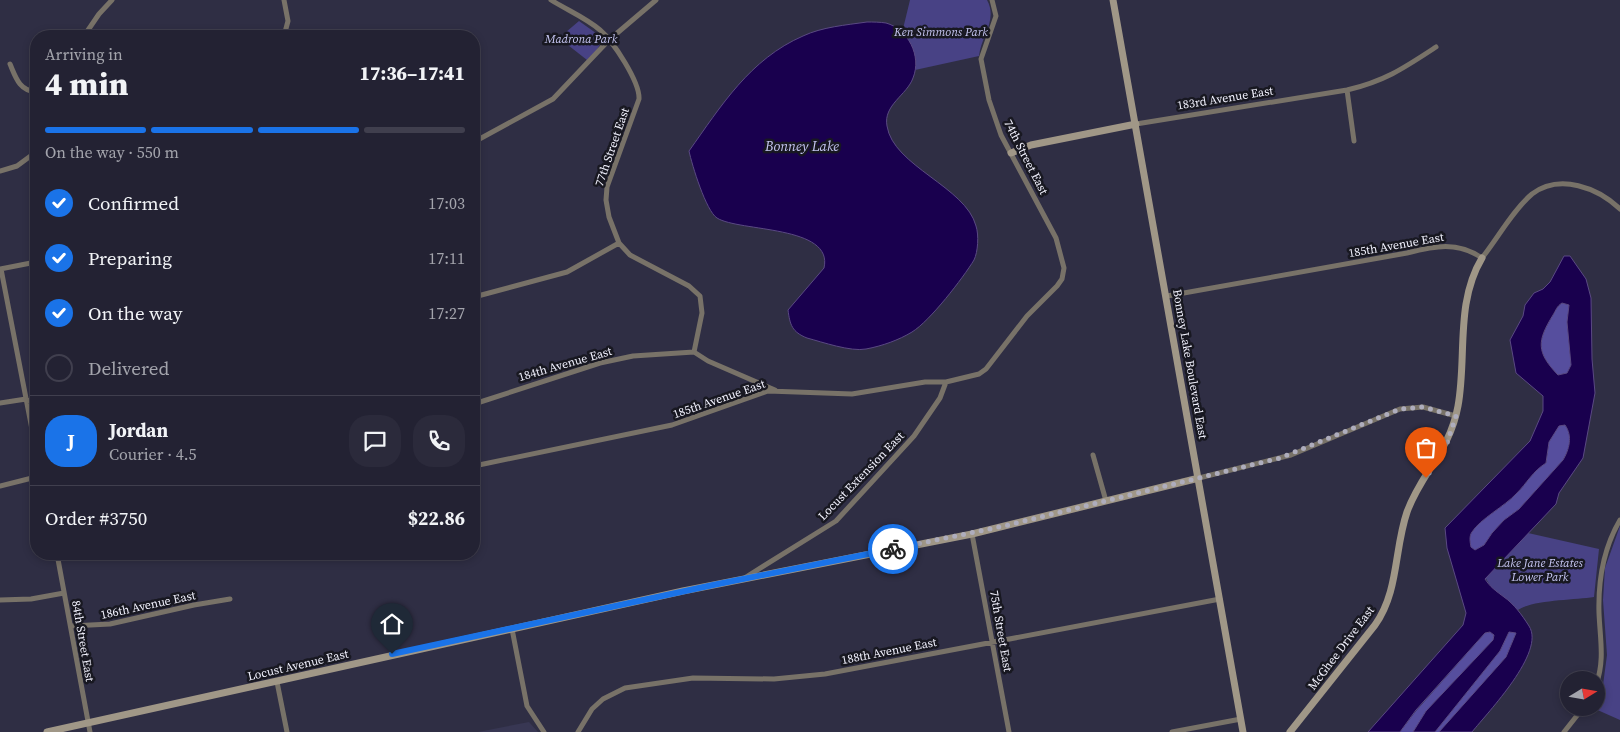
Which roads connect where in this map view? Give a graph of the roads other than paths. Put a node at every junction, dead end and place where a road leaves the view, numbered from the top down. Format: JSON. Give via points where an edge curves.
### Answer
{"nodes":[{"id":1,"x":112,"y":0,"type":"edge"},
{"id":2,"x":284,"y":0,"type":"edge"},
{"id":3,"x":551,"y":0,"type":"edge"},
{"id":4,"x":656,"y":0,"type":"edge"},
{"id":5,"x":992,"y":0,"type":"edge"},
{"id":6,"x":1113,"y":0,"type":"edge"},
{"id":7,"x":88,"y":30,"type":"edge"},
{"id":8,"x":286,"y":30,"type":"edge"},
{"id":9,"x":609,"y":40,"type":"junction"},
{"id":10,"x":1436,"y":47,"type":"dead end"},
{"id":11,"x":10,"y":64,"type":"dead end"},
{"id":12,"x":1347,"y":90,"type":"junction"},
{"id":13,"x":30,"y":91,"type":"edge"},
{"id":14,"x":1136,"y":124,"type":"junction"},
{"id":15,"x":480,"y":139,"type":"edge"},
{"id":16,"x":1354,"y":140,"type":"dead end"},
{"id":17,"x":1011,"y":153,"type":"junction"},
{"id":18,"x":30,"y":156,"type":"edge"},
{"id":19,"x":0,"y":171,"type":"edge"},
{"id":20,"x":1620,"y":209,"type":"edge"},
{"id":21,"x":619,"y":243,"type":"junction"},
{"id":22,"x":1482,"y":258,"type":"junction"},
{"id":23,"x":30,"y":263,"type":"edge"},
{"id":24,"x":0,"y":269,"type":"edge"},
{"id":25,"x":1053,"y":289,"type":"joint"},
{"id":26,"x":480,"y":296,"type":"edge"},
{"id":27,"x":1167,"y":296,"type":"junction"},
{"id":28,"x":694,"y":352,"type":"junction"},
{"id":29,"x":946,"y":382,"type":"junction"},
{"id":30,"x":776,"y":390,"type":"junction"},
{"id":31,"x":27,"y":400,"type":"junction"},
{"id":32,"x":30,"y":400,"type":"edge"},
{"id":33,"x":480,"y":402,"type":"edge"},
{"id":34,"x":0,"y":403,"type":"edge"},
{"id":35,"x":1456,"y":416,"type":"junction"},
{"id":36,"x":30,"y":417,"type":"edge"},
{"id":37,"x":1093,"y":455,"type":"dead end"},
{"id":38,"x":480,"y":465,"type":"edge"},
{"id":39,"x":30,"y":478,"type":"edge"},
{"id":40,"x":1199,"y":478,"type":"junction"},
{"id":41,"x":0,"y":486,"type":"edge"},
{"id":42,"x":1106,"y":501,"type":"junction"},
{"id":43,"x":1620,"y":520,"type":"edge"},
{"id":44,"x":972,"y":534,"type":"junction"},
{"id":45,"x":58,"y":560,"type":"edge"},
{"id":46,"x":743,"y":579,"type":"junction"},
{"id":47,"x":64,"y":593,"type":"junction"},
{"id":48,"x":230,"y":599,"type":"dead end"},
{"id":49,"x":1220,"y":599,"type":"junction"},
{"id":50,"x":0,"y":600,"type":"edge"},
{"id":51,"x":71,"y":626,"type":"junction"},
{"id":52,"x":512,"y":629,"type":"junction"},
{"id":53,"x":992,"y":642,"type":"junction"},
{"id":54,"x":1599,"y":671,"type":"edge"},
{"id":55,"x":277,"y":682,"type":"junction"},
{"id":56,"x":1577,"y":716,"type":"edge"},
{"id":57,"x":1241,"y":719,"type":"junction"},
{"id":58,"x":88,"y":723,"type":"junction"},
{"id":59,"x":47,"y":732,"type":"edge"},
{"id":60,"x":90,"y":732,"type":"edge"},
{"id":61,"x":287,"y":732,"type":"edge"},
{"id":62,"x":544,"y":732,"type":"edge"},
{"id":63,"x":578,"y":732,"type":"edge"},
{"id":64,"x":1009,"y":732,"type":"edge"},
{"id":65,"x":1172,"y":732,"type":"edge"},
{"id":66,"x":1243,"y":732,"type":"edge"},
{"id":67,"x":1290,"y":732,"type":"edge"},
{"id":68,"x":1564,"y":732,"type":"edge"}],
"edges":[{"from":1,"to":7,"type":"street"},
{"from":2,"to":8,"type":"street","via":[[288,21]]},
{"from":3,"to":9,"type":"street","name":"77th Street East","via":[[593,25]]},
{"from":4,"to":9,"type":"street"},
{"from":5,"to":17,"type":"street","name":"74th Street East","via":[[996,16],[984,46],[982,67],[993,114]]},
{"from":6,"to":14,"type":"street","name":"Bonney Lake Boulevard East"},
{"from":9,"to":15,"type":"street","via":[[553,99]]},
{"from":9,"to":21,"type":"street","name":"77th Street East","via":[[630,71],[639,94],[606,194],[609,217]]},
{"from":10,"to":12,"type":"street","name":"183rd Avenue East","via":[[1388,78]]},
{"from":11,"to":13,"type":"street","via":[[19,85]]},
{"from":12,"to":14,"type":"street","name":"183rd Avenue East"},
{"from":12,"to":16,"type":"street"},
{"from":14,"to":17,"type":"street","name":"183rd Avenue East","via":[[1031,145]]},
{"from":14,"to":27,"type":"street","name":"Bonney Lake Boulevard East"},
{"from":17,"to":25,"type":"street","name":"74th Street East","via":[[1061,251],[1062,279]]},
{"from":18,"to":19,"type":"street","via":[[17,166]]},
{"from":20,"to":22,"type":"street","via":[[1600,194],[1578,185],[1563,185],[1537,192],[1523,204]]},
{"from":21,"to":26,"type":"street","via":[[568,272]]},
{"from":21,"to":28,"type":"street","name":"77th Street East","via":[[637,260],[698,293],[702,300],[702,313]]},
{"from":22,"to":27,"type":"street","name":"185th Avenue East","via":[[1464,248],[1436,246]]},
{"from":22,"to":35,"type":"street","name":"McGhee Drive East","via":[[1468,288]]},
{"from":23,"to":24,"type":"street"},
{"from":24,"to":31,"type":"street"},
{"from":25,"to":29,"type":"street","name":"185th Avenue East","via":[[1027,316],[986,369],[979,374]]},
{"from":27,"to":40,"type":"street","name":"Bonney Lake Boulevard East"},
{"from":28,"to":30,"type":"street","via":[[708,362]]},
{"from":28,"to":33,"type":"street","name":"184th Avenue East","via":[[633,356],[600,363]]},
{"from":29,"to":30,"type":"street","name":"185th Avenue East","via":[[925,382],[852,394]]},
{"from":29,"to":46,"type":"street","name":"Locust Extension East","via":[[940,398],[914,436],[836,521]]},
{"from":30,"to":38,"type":"street","name":"185th Avenue East","via":[[672,426]]},
{"from":31,"to":32,"type":"street"},
{"from":31,"to":34,"type":"street"},
{"from":31,"to":36,"type":"street"},
{"from":35,"to":40,"type":"street","name":"Locust Avenue East","via":[[1423,407],[1400,409],[1291,455]]},
{"from":35,"to":67,"type":"street","name":"McGhee Drive East","via":[[1446,446],[1408,510],[1384,610]]},
{"from":37,"to":42,"type":"street"},
{"from":39,"to":41,"type":"street"},
{"from":40,"to":42,"type":"street","name":"Locust Avenue East"},
{"from":40,"to":49,"type":"street","name":"Bonney Lake Boulevard East"},
{"from":42,"to":44,"type":"street","name":"Locust Avenue East"},
{"from":43,"to":54,"type":"street","via":[[1607,546],[1600,575],[1599,615],[1603,652]]},
{"from":44,"to":46,"type":"street","name":"Locust Avenue East"},
{"from":44,"to":53,"type":"street","name":"75th Street East"},
{"from":45,"to":47,"type":"street","name":"84th Street East"},
{"from":46,"to":52,"type":"street","name":"Locust Avenue East"},
{"from":47,"to":50,"type":"street"},
{"from":47,"to":51,"type":"street","name":"84th Street East"},
{"from":48,"to":51,"type":"street","name":"186th Avenue East","via":[[110,624]]},
{"from":49,"to":53,"type":"street","name":"188th Avenue East"},
{"from":49,"to":57,"type":"street","name":"Bonney Lake Boulevard East"},
{"from":51,"to":58,"type":"street","name":"84th Street East"},
{"from":52,"to":55,"type":"street","name":"Locust Avenue East"},
{"from":52,"to":62,"type":"street","via":[[527,706]]},
{"from":53,"to":63,"type":"street","name":"188th Avenue East","via":[[808,676],[693,678],[625,688],[603,698]]},
{"from":53,"to":64,"type":"street","name":"75th Street East"},
{"from":55,"to":58,"type":"street","name":"Locust Avenue East"},
{"from":55,"to":61,"type":"street"},
{"from":56,"to":68,"type":"street"},
{"from":57,"to":65,"type":"street"},
{"from":57,"to":66,"type":"street","name":"Bonney Lake Boulevard East"},
{"from":58,"to":59,"type":"street","name":"Locust Avenue East"},
{"from":58,"to":60,"type":"street","name":"84th Street East"}]}
